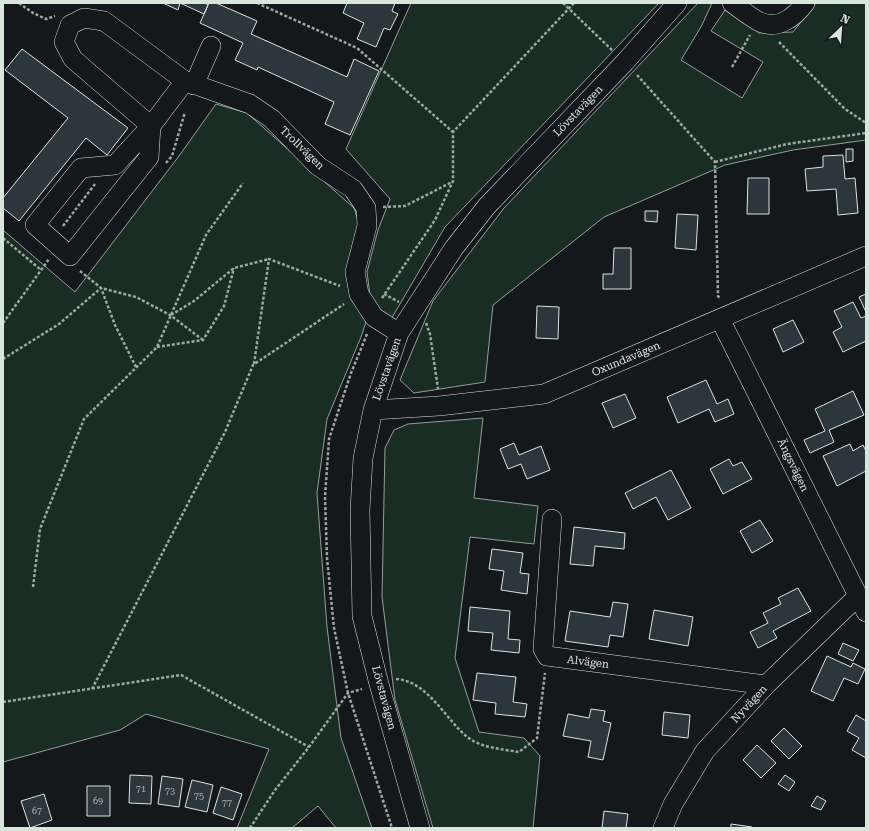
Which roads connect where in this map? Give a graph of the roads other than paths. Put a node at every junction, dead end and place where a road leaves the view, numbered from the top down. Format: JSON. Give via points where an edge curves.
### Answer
{"nodes":[{"id":1,"x":677,"y":3,"type":"edge"},
{"id":2,"x":732,"y":3,"type":"edge"},
{"id":3,"x":805,"y":3,"type":"edge"},
{"id":4,"x":211,"y":46,"type":"dead end"},
{"id":5,"x":190,"y":83,"type":"junction"},
{"id":6,"x":151,"y":126,"type":"junction"},
{"id":7,"x":866,"y":256,"type":"edge"},
{"id":8,"x":724,"y":318,"type":"junction"},
{"id":9,"x":399,"y":333,"type":"junction"},
{"id":10,"x":373,"y":410,"type":"junction"},
{"id":11,"x":552,"y":519,"type":"dead end"},
{"id":12,"x":862,"y":604,"type":"edge"},
{"id":13,"x":766,"y":685,"type":"junction"},
{"id":14,"x":420,"y":828,"type":"edge"},
{"id":15,"x":663,"y":828,"type":"edge"}],
"edges":[{"from":1,"to":9,"type":"street","name":"Lövstavägen","via":[[625,62],[487,206],[454,248]]},
{"from":2,"to":3,"type":"street","via":[[758,22],[774,25],[789,20]]},
{"from":4,"to":5,"type":"street"},
{"from":5,"to":6,"type":"street"},
{"from":5,"to":6,"type":"street","name":"Trollvägen","via":[[104,21],[84,18],[70,25],[64,42],[73,59]]},
{"from":5,"to":9,"type":"street","name":"Trollvägen","via":[[250,104],[272,119],[318,166],[353,188],[366,208],[367,226],[355,272],[359,294],[374,317]]},
{"from":6,"to":6,"type":"street","via":[[149,156],[70,256],[35,226],[81,168],[114,165]]},
{"from":7,"to":8,"type":"street","name":"Oxundavägen"},
{"from":8,"to":10,"type":"street","name":"Oxundavägen","via":[[544,394],[439,406]]},
{"from":8,"to":12,"type":"street","name":"Ängsvägen"},
{"from":9,"to":10,"type":"street","name":"Lövstavägen"},
{"from":10,"to":14,"type":"street","name":"Lövstavägen","via":[[363,458],[360,510],[362,616]]},
{"from":11,"to":13,"type":"street","name":"Alvägen","via":[[543,649],[547,656]]},
{"from":12,"to":13,"type":"street","name":"Nyvägen"},
{"from":13,"to":15,"type":"street","name":"Nyvägen","via":[[705,750],[673,804]]}]}
